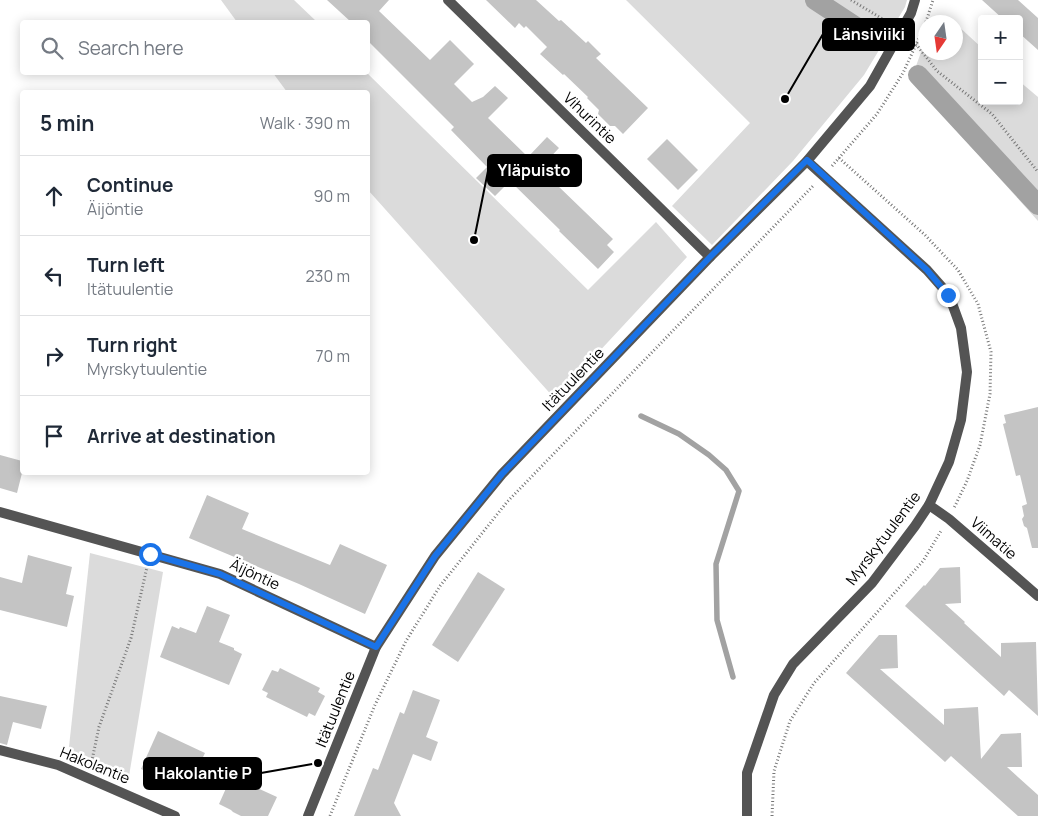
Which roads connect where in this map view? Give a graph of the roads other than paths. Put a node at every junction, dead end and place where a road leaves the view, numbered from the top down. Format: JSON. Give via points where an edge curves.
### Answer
{"nodes":[{"id":1,"x":448,"y":0,"type":"edge"},
{"id":2,"x":915,"y":0,"type":"edge"},
{"id":3,"x":807,"y":160,"type":"junction"},
{"id":4,"x":710,"y":257,"type":"junction"},
{"id":5,"x":929,"y":505,"type":"junction"},
{"id":6,"x":0,"y":512,"type":"edge"},
{"id":7,"x":1038,"y":596,"type":"edge"},
{"id":8,"x":376,"y":647,"type":"junction"},
{"id":9,"x":0,"y":750,"type":"edge"},
{"id":10,"x":176,"y":816,"type":"edge"},
{"id":11,"x":308,"y":816,"type":"edge"},
{"id":12,"x":747,"y":816,"type":"edge"}],
"edges":[{"from":1,"to":4,"type":"street","name":"Vihurintie"},
{"from":2,"to":3,"type":"street","name":"Itätuulentie","via":[[870,86]]},
{"from":3,"to":4,"type":"street","name":"Itätuulentie"},
{"from":3,"to":5,"type":"street","name":"Myrskytuulentie","via":[[927,270],[948,295],[961,328],[967,372],[962,420],[949,462]]},
{"from":4,"to":8,"type":"street","name":"Itätuulentie","via":[[502,474],[435,556]]},
{"from":5,"to":7,"type":"street","name":"Viimatie"},
{"from":5,"to":12,"type":"street","name":"Myrskytuulentie","via":[[872,583],[792,664],[774,695],[747,774]]},
{"from":6,"to":8,"type":"street","name":"Äijöntie","via":[[220,574]]},
{"from":8,"to":11,"type":"street","name":"Itätuulentie"},
{"from":9,"to":10,"type":"street","name":"Hakolantie","via":[[58,765]]}]}
